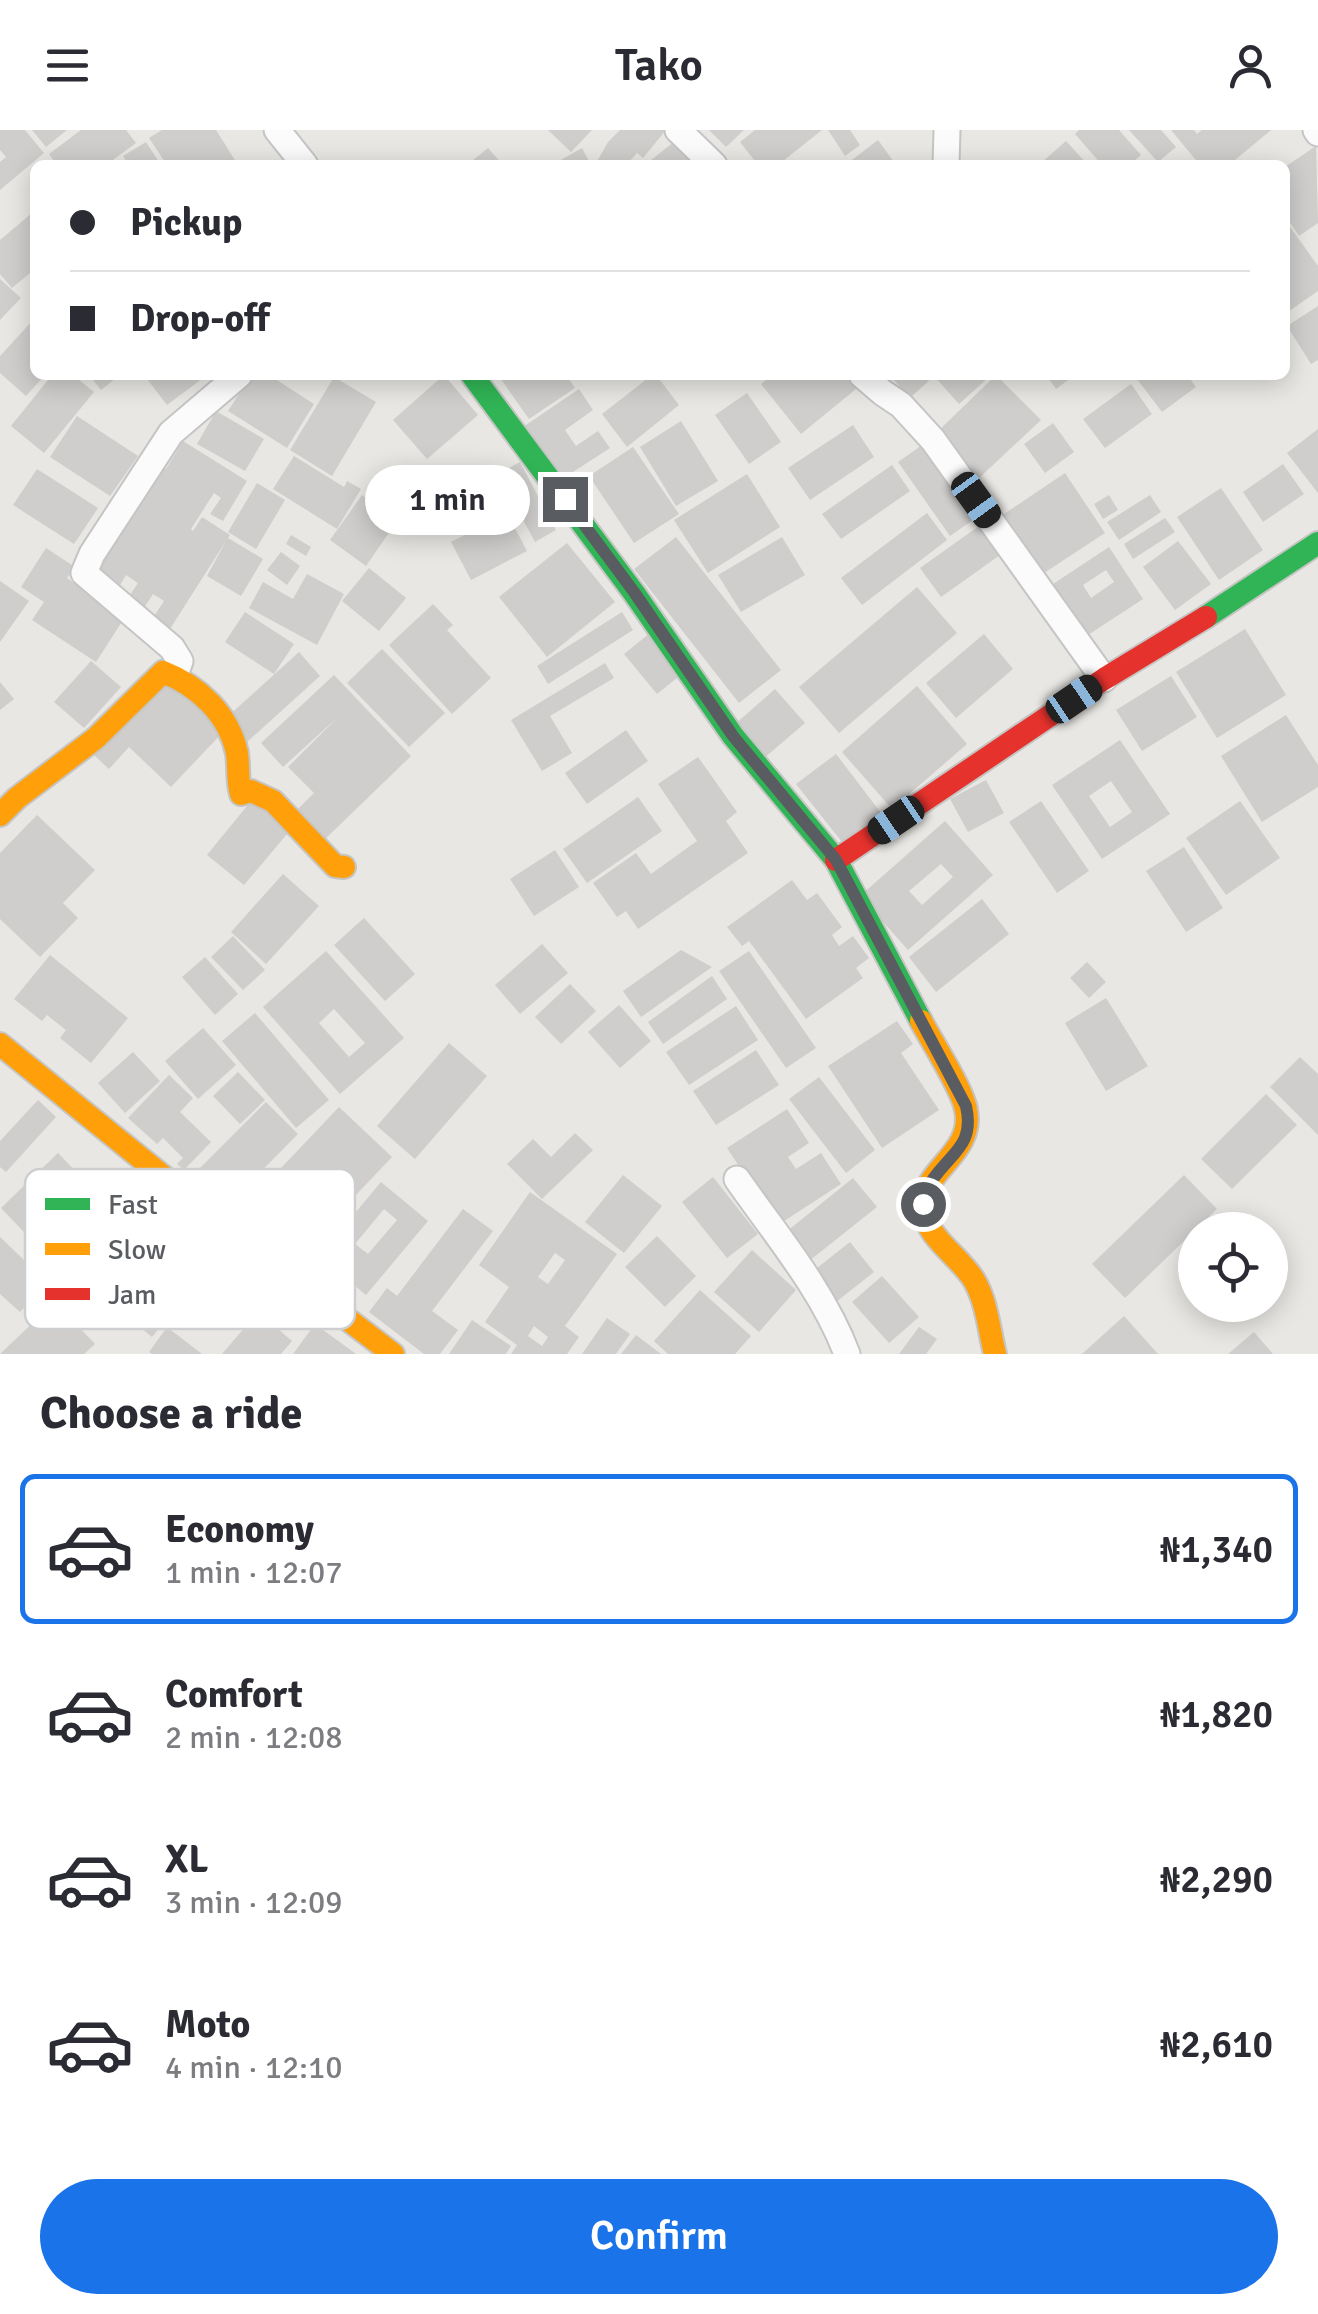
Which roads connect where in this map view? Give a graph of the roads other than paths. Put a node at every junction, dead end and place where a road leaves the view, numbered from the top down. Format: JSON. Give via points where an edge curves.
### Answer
{"nodes":[{"id":1,"x":277,"y":130,"type":"edge"},
{"id":2,"x":678,"y":130,"type":"edge"},
{"id":3,"x":947,"y":130,"type":"edge"},
{"id":4,"x":301,"y":160,"type":"edge"},
{"id":5,"x":709,"y":160,"type":"edge"},
{"id":6,"x":946,"y":160,"type":"edge"},
{"id":7,"x":234,"y":380,"type":"edge"},
{"id":8,"x":476,"y":380,"type":"edge"},
{"id":9,"x":868,"y":380,"type":"edge"},
{"id":10,"x":1318,"y":543,"type":"edge"},
{"id":11,"x":175,"y":675,"type":"junction"},
{"id":12,"x":1104,"y":679,"type":"junction"},
{"id":13,"x":0,"y":815,"type":"edge"},
{"id":14,"x":836,"y":860,"type":"junction"},
{"id":15,"x":344,"y":867,"type":"dead end"},
{"id":16,"x":0,"y":1044,"type":"edge"},
{"id":17,"x":154,"y":1169,"type":"edge"},
{"id":18,"x":737,"y":1180,"type":"dead end"},
{"id":19,"x":355,"y":1326,"type":"edge"},
{"id":20,"x":392,"y":1354,"type":"edge"},
{"id":21,"x":847,"y":1354,"type":"edge"},
{"id":22,"x":995,"y":1354,"type":"edge"}],
"edges":[{"from":1,"to":4,"type":"street"},
{"from":2,"to":5,"type":"street"},
{"from":3,"to":6,"type":"street"},
{"from":7,"to":11,"type":"street","via":[[171,433],[84,573],[172,648],[180,662]]},
{"from":8,"to":14,"type":"street","via":[[733,736]]},
{"from":9,"to":12,"type":"street","via":[[933,440]]},
{"from":10,"to":12,"type":"street"},
{"from":11,"to":13,"type":"street","via":[[163,672],[96,738]]},
{"from":11,"to":15,"type":"street","via":[[223,716],[241,794],[251,790],[273,801],[335,866]]},
{"from":12,"to":14,"type":"street"},
{"from":14,"to":22,"type":"street","via":[[966,1106],[965,1140],[929,1184],[923,1204],[928,1224],[978,1285]]},
{"from":16,"to":17,"type":"street"},
{"from":18,"to":21,"type":"street","via":[[821,1300]]},
{"from":19,"to":20,"type":"street"}]}
